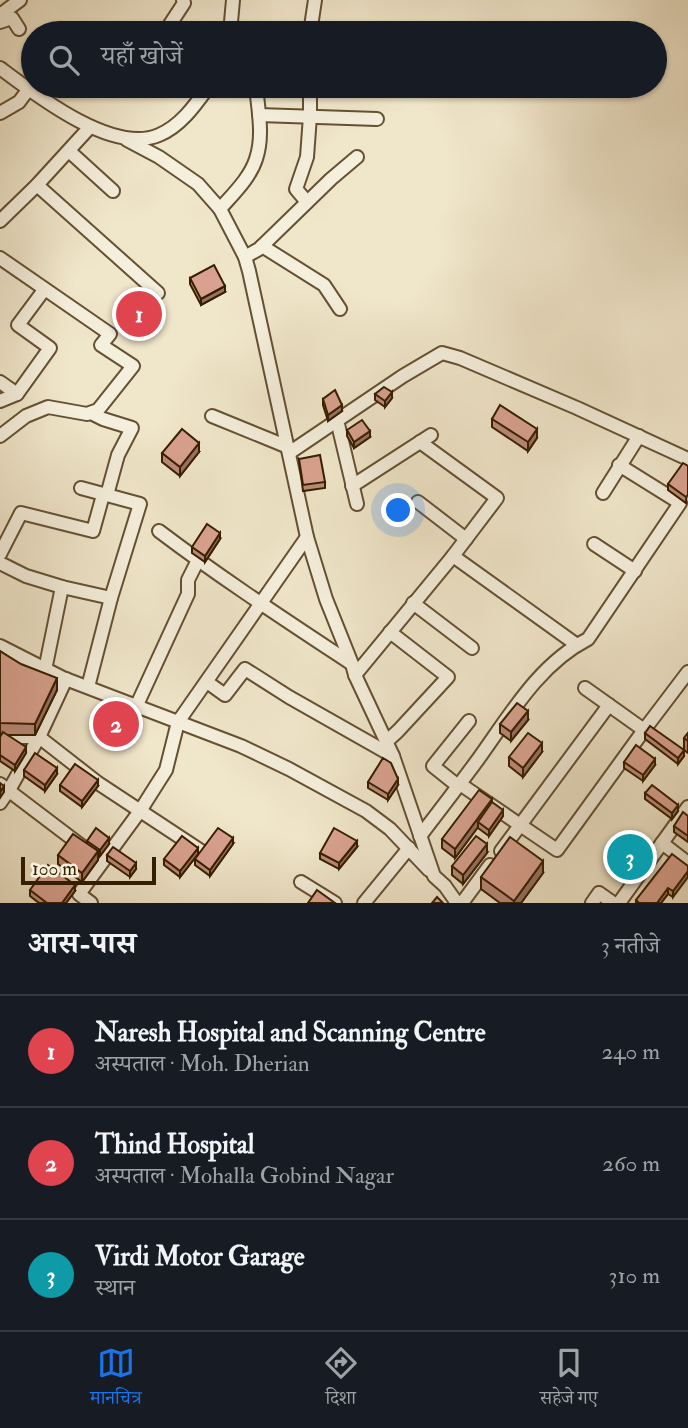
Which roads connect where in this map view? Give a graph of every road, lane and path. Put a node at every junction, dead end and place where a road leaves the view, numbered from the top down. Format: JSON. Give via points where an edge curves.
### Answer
{"nodes":[{"id":1,"x":20,"y":0,"type":"edge"},
{"id":2,"x":183,"y":0,"type":"edge"},
{"id":3,"x":315,"y":0,"type":"edge"},
{"id":4,"x":233,"y":2,"type":"edge"},
{"id":5,"x":0,"y":15,"type":"edge"},
{"id":6,"x":172,"y":21,"type":"edge"},
{"id":7,"x":231,"y":21,"type":"edge"},
{"id":8,"x":312,"y":21,"type":"edge"},
{"id":9,"x":0,"y":22,"type":"edge"},
{"id":10,"x":19,"y":29,"type":"dead end"},
{"id":11,"x":0,"y":68,"type":"edge"},
{"id":12,"x":21,"y":84,"type":"edge"},
{"id":13,"x":22,"y":98,"type":"edge"},
{"id":14,"x":41,"y":98,"type":"edge"},
{"id":15,"x":200,"y":98,"type":"edge"},
{"id":16,"x":257,"y":98,"type":"edge"},
{"id":17,"x":310,"y":98,"type":"edge"},
{"id":18,"x":0,"y":100,"type":"edge"},
{"id":19,"x":19,"y":102,"type":"junction"},
{"id":20,"x":0,"y":113,"type":"edge"},
{"id":21,"x":259,"y":115,"type":"junction"},
{"id":22,"x":310,"y":116,"type":"junction"},
{"id":23,"x":377,"y":119,"type":"dead end"},
{"id":24,"x":90,"y":127,"type":"junction"},
{"id":25,"x":124,"y":139,"type":"junction"},
{"id":26,"x":69,"y":151,"type":"junction"},
{"id":27,"x":357,"y":157,"type":"dead end"},
{"id":28,"x":37,"y":185,"type":"junction"},
{"id":29,"x":113,"y":191,"type":"dead end"},
{"id":30,"x":307,"y":202,"type":"junction"},
{"id":31,"x":220,"y":209,"type":"junction"},
{"id":32,"x":0,"y":220,"type":"edge"},
{"id":33,"x":262,"y":246,"type":"junction"},
{"id":34,"x":245,"y":257,"type":"junction"},
{"id":35,"x":0,"y":258,"type":"edge"},
{"id":36,"x":44,"y":290,"type":"junction"},
{"id":37,"x":158,"y":293,"type":"dead end"},
{"id":38,"x":340,"y":309,"type":"dead end"},
{"id":39,"x":0,"y":382,"type":"edge"},
{"id":40,"x":17,"y":394,"type":"junction"},
{"id":41,"x":0,"y":401,"type":"edge"},
{"id":42,"x":91,"y":413,"type":"junction"},
{"id":43,"x":212,"y":416,"type":"dead end"},
{"id":44,"x":337,"y":420,"type":"junction"},
{"id":45,"x":0,"y":436,"type":"edge"},
{"id":46,"x":639,"y":436,"type":"junction"},
{"id":47,"x":289,"y":450,"type":"junction"},
{"id":48,"x":688,"y":459,"type":"edge"},
{"id":49,"x":619,"y":466,"type":"junction"},
{"id":50,"x":352,"y":486,"type":"junction"},
{"id":51,"x":81,"y":488,"type":"dead end"},
{"id":52,"x":603,"y":493,"type":"dead end"},
{"id":53,"x":105,"y":495,"type":"junction"},
{"id":54,"x":418,"y":502,"type":"dead end"},
{"id":55,"x":357,"y":504,"type":"dead end"},
{"id":56,"x":159,"y":531,"type":"dead end"},
{"id":57,"x":307,"y":537,"type":"junction"},
{"id":58,"x":466,"y":539,"type":"junction"},
{"id":59,"x":594,"y":544,"type":"dead end"},
{"id":60,"x":0,"y":554,"type":"edge"},
{"id":61,"x":453,"y":556,"type":"junction"},
{"id":62,"x":198,"y":560,"type":"junction"},
{"id":63,"x":0,"y":563,"type":"edge"},
{"id":64,"x":635,"y":571,"type":"junction"},
{"id":65,"x":62,"y":587,"type":"junction"},
{"id":66,"x":111,"y":598,"type":"junction"},
{"id":67,"x":413,"y":603,"type":"junction"},
{"id":68,"x":261,"y":604,"type":"junction"},
{"id":69,"x":390,"y":632,"type":"junction"},
{"id":70,"x":577,"y":645,"type":"junction"},
{"id":71,"x":0,"y":646,"type":"edge"},
{"id":72,"x":472,"y":648,"type":"dead end"},
{"id":73,"x":46,"y":670,"type":"junction"},
{"id":74,"x":354,"y":670,"type":"junction"},
{"id":75,"x":688,"y":672,"type":"edge"},
{"id":76,"x":66,"y":679,"type":"junction"},
{"id":77,"x":207,"y":682,"type":"junction"},
{"id":78,"x":88,"y":687,"type":"junction"},
{"id":79,"x":585,"y":688,"type":"dead end"},
{"id":80,"x":609,"y":705,"type":"junction"},
{"id":81,"x":136,"y":707,"type":"junction"},
{"id":82,"x":469,"y":721,"type":"dead end"},
{"id":83,"x":178,"y":722,"type":"junction"},
{"id":84,"x":645,"y":730,"type":"junction"},
{"id":85,"x":0,"y":737,"type":"edge"},
{"id":86,"x":39,"y":737,"type":"junction"},
{"id":87,"x":386,"y":742,"type":"junction"},
{"id":88,"x":393,"y":756,"type":"junction"},
{"id":89,"x":459,"y":785,"type":"junction"},
{"id":90,"x":5,"y":787,"type":"edge"},
{"id":91,"x":0,"y":803,"type":"edge"},
{"id":92,"x":688,"y":807,"type":"edge"},
{"id":93,"x":140,"y":811,"type":"junction"},
{"id":94,"x":520,"y":824,"type":"junction"},
{"id":95,"x":420,"y":835,"type":"junction"},
{"id":96,"x":662,"y":843,"type":"junction"},
{"id":97,"x":83,"y":847,"type":"edge"},
{"id":98,"x":409,"y":848,"type":"junction"},
{"id":99,"x":201,"y":851,"type":"edge"},
{"id":100,"x":688,"y":863,"type":"edge"},
{"id":101,"x":434,"y":876,"type":"junction"},
{"id":102,"x":301,"y":882,"type":"dead end"},
{"id":103,"x":91,"y":903,"type":"edge"},
{"id":104,"x":335,"y":903,"type":"edge"},
{"id":105,"x":364,"y":903,"type":"edge"},
{"id":106,"x":457,"y":903,"type":"edge"},
{"id":107,"x":462,"y":903,"type":"edge"},
{"id":108,"x":592,"y":903,"type":"edge"},
{"id":109,"x":613,"y":903,"type":"edge"},
{"id":110,"x":620,"y":903,"type":"edge"}],
"edges":[{"from":1,"to":5,"type":"street"},
{"from":2,"to":6,"type":"street"},
{"from":3,"to":8,"type":"street"},
{"from":4,"to":7,"type":"street"},
{"from":9,"to":10,"type":"street","via":[[12,18]]},
{"from":11,"to":12,"type":"street"},
{"from":13,"to":19,"type":"street"},
{"from":14,"to":24,"type":"street"},
{"from":15,"to":25,"type":"street","via":[[168,131],[147,139]]},
{"from":16,"to":21,"type":"street"},
{"from":17,"to":22,"type":"street"},
{"from":18,"to":19,"type":"street"},
{"from":19,"to":20,"type":"street"},
{"from":21,"to":22,"type":"street"},
{"from":21,"to":31,"type":"street","via":[[256,159],[244,182]]},
{"from":22,"to":23,"type":"street"},
{"from":22,"to":30,"type":"street","via":[[307,157],[296,189]]},
{"from":24,"to":25,"type":"street"},
{"from":24,"to":26,"type":"street"},
{"from":25,"to":31,"type":"street","via":[[198,184]]},
{"from":26,"to":28,"type":"street"},
{"from":26,"to":29,"type":"street"},
{"from":27,"to":30,"type":"street"},
{"from":28,"to":32,"type":"street"},
{"from":28,"to":37,"type":"street"},
{"from":30,"to":33,"type":"street"},
{"from":31,"to":34,"type":"street"},
{"from":33,"to":34,"type":"street"},
{"from":33,"to":38,"type":"street","via":[[324,285]]},
{"from":34,"to":47,"type":"street"},
{"from":35,"to":36,"type":"street"},
{"from":36,"to":40,"type":"street","via":[[18,325],[50,348]]},
{"from":36,"to":42,"type":"street","via":[[110,334],[101,345],[133,366]]},
{"from":39,"to":40,"type":"street"},
{"from":40,"to":41,"type":"street"},
{"from":42,"to":45,"type":"street","via":[[48,407],[26,416]]},
{"from":42,"to":53,"type":"street","via":[[132,428]]},
{"from":43,"to":47,"type":"street"},
{"from":44,"to":46,"type":"street","via":[[442,353]]},
{"from":44,"to":47,"type":"street"},
{"from":44,"to":50,"type":"street"},
{"from":46,"to":48,"type":"street"},
{"from":46,"to":49,"type":"street"},
{"from":47,"to":57,"type":"street"},
{"from":49,"to":52,"type":"street"},
{"from":49,"to":64,"type":"street","via":[[680,503]]},
{"from":50,"to":55,"type":"street"},
{"from":50,"to":58,"type":"street","via":[[426,439],[498,498]]},
{"from":51,"to":53,"type":"street"},
{"from":53,"to":60,"type":"street","via":[[93,531],[21,513]]},
{"from":53,"to":66,"type":"street","via":[[140,504]]},
{"from":54,"to":58,"type":"street"},
{"from":56,"to":62,"type":"street"},
{"from":57,"to":68,"type":"street"},
{"from":57,"to":74,"type":"street"},
{"from":58,"to":61,"type":"street"},
{"from":59,"to":64,"type":"street"},
{"from":61,"to":67,"type":"street"},
{"from":61,"to":70,"type":"street"},
{"from":62,"to":68,"type":"street"},
{"from":62,"to":81,"type":"street","via":[[188,580],[188,593]]},
{"from":63,"to":65,"type":"street"},
{"from":64,"to":70,"type":"street","via":[[589,639]]},
{"from":65,"to":66,"type":"street"},
{"from":65,"to":73,"type":"street"},
{"from":66,"to":78,"type":"street"},
{"from":67,"to":69,"type":"street"},
{"from":67,"to":72,"type":"street"},
{"from":68,"to":74,"type":"street"},
{"from":68,"to":77,"type":"street"},
{"from":69,"to":74,"type":"street"},
{"from":69,"to":87,"type":"street","via":[[448,677]]},
{"from":70,"to":89,"type":"street","via":[[538,677]]},
{"from":71,"to":73,"type":"street"},
{"from":73,"to":76,"type":"street"},
{"from":74,"to":87,"type":"street"},
{"from":75,"to":84,"type":"street"},
{"from":76,"to":78,"type":"street"},
{"from":76,"to":86,"type":"street"},
{"from":77,"to":83,"type":"street"},
{"from":77,"to":88,"type":"street","via":[[225,695],[245,669]]},
{"from":78,"to":81,"type":"street"},
{"from":79,"to":80,"type":"street"},
{"from":80,"to":84,"type":"street"},
{"from":80,"to":94,"type":"street"},
{"from":81,"to":83,"type":"street"},
{"from":82,"to":89,"type":"street","via":[[433,766]]},
{"from":83,"to":93,"type":"street","via":[[166,770]]},
{"from":83,"to":98,"type":"street","via":[[289,769],[366,811]]},
{"from":84,"to":94,"type":"street","via":[[557,850]]},
{"from":85,"to":86,"type":"street"},
{"from":86,"to":90,"type":"street"},
{"from":86,"to":93,"type":"street"},
{"from":87,"to":88,"type":"street"},
{"from":88,"to":95,"type":"street"},
{"from":89,"to":94,"type":"street"},
{"from":89,"to":95,"type":"street"},
{"from":90,"to":91,"type":"street"},
{"from":90,"to":97,"type":"street"},
{"from":92,"to":96,"type":"street"},
{"from":93,"to":99,"type":"street"},
{"from":93,"to":103,"type":"street","via":[[79,894]]},
{"from":94,"to":107,"type":"street"},
{"from":95,"to":101,"type":"street"},
{"from":96,"to":100,"type":"street"},
{"from":96,"to":110,"type":"street"},
{"from":98,"to":101,"type":"street"},
{"from":98,"to":105,"type":"street"},
{"from":101,"to":106,"type":"street"},
{"from":102,"to":104,"type":"street"},
{"from":108,"to":109,"type":"street","via":[[599,893]]}]}
